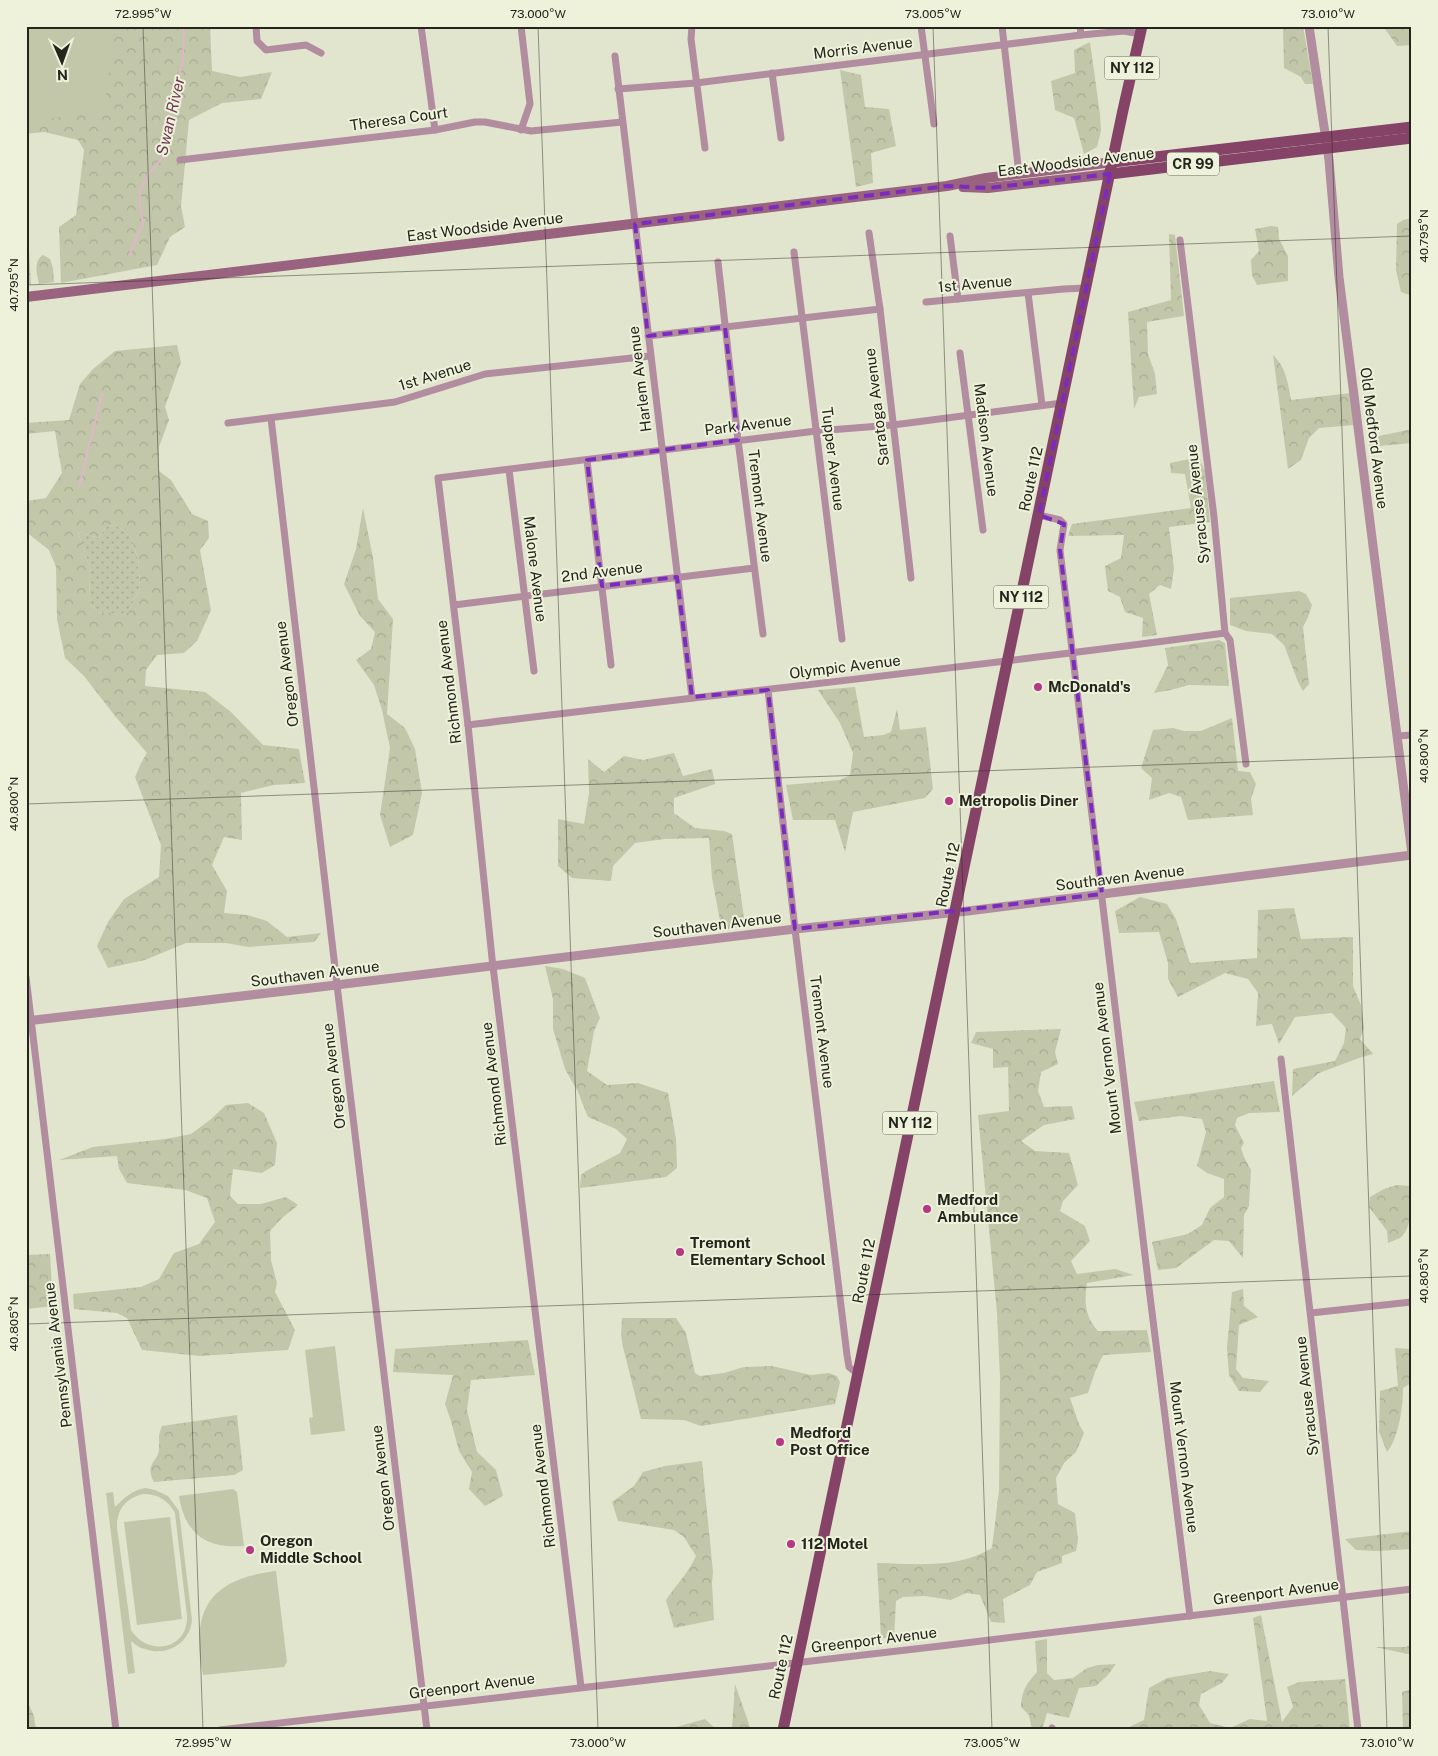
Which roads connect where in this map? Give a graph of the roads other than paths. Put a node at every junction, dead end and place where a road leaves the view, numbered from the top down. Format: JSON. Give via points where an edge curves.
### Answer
{"nodes":[{"id":1,"x":256,"y":26,"type":"edge"},
{"id":2,"x":421,"y":26,"type":"edge"},
{"id":3,"x":521,"y":26,"type":"edge"},
{"id":4,"x":692,"y":26,"type":"edge"},
{"id":5,"x":921,"y":26,"type":"edge"},
{"id":6,"x":1002,"y":26,"type":"edge"},
{"id":7,"x":1080,"y":26,"type":"edge"},
{"id":8,"x":1309,"y":26,"type":"edge"},
{"id":9,"x":1141,"y":30,"type":"edge"},
{"id":10,"x":1081,"y":35,"type":"junction"},
{"id":11,"x":1003,"y":45,"type":"junction"},
{"id":12,"x":321,"y":53,"type":"dead end"},
{"id":13,"x":925,"y":54,"type":"junction"},
{"id":14,"x":615,"y":56,"type":"dead end"},
{"id":15,"x":772,"y":73,"type":"junction"},
{"id":16,"x":696,"y":83,"type":"junction"},
{"id":17,"x":618,"y":89,"type":"junction"},
{"id":18,"x":622,"y":122,"type":"junction"},
{"id":19,"x":934,"y":124,"type":"dead end"},
{"id":20,"x":1412,"y":126,"type":"edge"},
{"id":21,"x":435,"y":130,"type":"junction"},
{"id":22,"x":521,"y":130,"type":"junction"},
{"id":23,"x":781,"y":138,"type":"dead end"},
{"id":24,"x":1412,"y":138,"type":"edge"},
{"id":25,"x":1327,"y":142,"type":"junction"},
{"id":26,"x":705,"y":148,"type":"dead end"},
{"id":27,"x":180,"y":160,"type":"dead end"},
{"id":28,"x":1111,"y":168,"type":"junction"},
{"id":29,"x":1018,"y":174,"type":"junction"},
{"id":30,"x":947,"y":186,"type":"junction"},
{"id":31,"x":635,"y":224,"type":"junction"},
{"id":32,"x":869,"y":233,"type":"dead end"},
{"id":33,"x":950,"y":236,"type":"dead end"},
{"id":34,"x":1180,"y":240,"type":"dead end"},
{"id":35,"x":794,"y":252,"type":"dead end"},
{"id":36,"x":718,"y":262,"type":"dead end"},
{"id":37,"x":1086,"y":288,"type":"junction"},
{"id":38,"x":1028,"y":293,"type":"junction"},
{"id":39,"x":26,"y":297,"type":"edge"},
{"id":40,"x":958,"y":299,"type":"junction"},
{"id":41,"x":926,"y":302,"type":"dead end"},
{"id":42,"x":880,"y":309,"type":"junction"},
{"id":43,"x":803,"y":317,"type":"junction"},
{"id":44,"x":725,"y":327,"type":"junction"},
{"id":45,"x":648,"y":336,"type":"junction"},
{"id":46,"x":960,"y":353,"type":"dead end"},
{"id":47,"x":650,"y":356,"type":"junction"},
{"id":48,"x":1062,"y":403,"type":"junction"},
{"id":49,"x":1042,"y":405,"type":"junction"},
{"id":50,"x":969,"y":415,"type":"junction"},
{"id":51,"x":271,"y":418,"type":"junction"},
{"id":52,"x":228,"y":423,"type":"dead end"},
{"id":53,"x":894,"y":425,"type":"junction"},
{"id":54,"x":816,"y":431,"type":"junction"},
{"id":55,"x":738,"y":440,"type":"junction"},
{"id":56,"x":662,"y":450,"type":"junction"},
{"id":57,"x":587,"y":460,"type":"junction"},
{"id":58,"x":509,"y":470,"type":"junction"},
{"id":59,"x":438,"y":478,"type":"joint"},
{"id":60,"x":1039,"y":515,"type":"junction"},
{"id":61,"x":983,"y":530,"type":"dead end"},
{"id":62,"x":754,"y":568,"type":"junction"},
{"id":63,"x":678,"y":577,"type":"junction"},
{"id":64,"x":911,"y":578,"type":"dead end"},
{"id":65,"x":602,"y":586,"type":"junction"},
{"id":66,"x":525,"y":596,"type":"junction"},
{"id":67,"x":454,"y":605,"type":"junction"},
{"id":68,"x":1225,"y":633,"type":"junction"},
{"id":69,"x":763,"y":634,"type":"dead end"},
{"id":70,"x":842,"y":639,"type":"dead end"},
{"id":71,"x":1072,"y":653,"type":"junction"},
{"id":72,"x":1008,"y":662,"type":"junction"},
{"id":73,"x":611,"y":665,"type":"dead end"},
{"id":74,"x":534,"y":671,"type":"dead end"},
{"id":75,"x":768,"y":690,"type":"junction"},
{"id":76,"x":692,"y":697,"type":"junction"},
{"id":77,"x":468,"y":725,"type":"junction"},
{"id":78,"x":1412,"y":735,"type":"edge"},
{"id":79,"x":1397,"y":736,"type":"junction"},
{"id":80,"x":1246,"y":764,"type":"dead end"},
{"id":81,"x":1412,"y":855,"type":"edge"},
{"id":82,"x":1102,"y":894,"type":"junction"},
{"id":83,"x":955,"y":912,"type":"junction"},
{"id":84,"x":795,"y":929,"type":"junction"},
{"id":85,"x":493,"y":966,"type":"junction"},
{"id":86,"x":26,"y":978,"type":"edge"},
{"id":87,"x":337,"y":985,"type":"junction"},
{"id":88,"x":29,"y":1021,"type":"edge"},
{"id":89,"x":1281,"y":1059,"type":"dead end"},
{"id":90,"x":1411,"y":1302,"type":"edge"},
{"id":91,"x":1311,"y":1313,"type":"junction"},
{"id":92,"x":858,"y":1374,"type":"junction"},
{"id":93,"x":1412,"y":1589,"type":"edge"},
{"id":94,"x":1343,"y":1598,"type":"junction"},
{"id":95,"x":1190,"y":1616,"type":"junction"},
{"id":96,"x":797,"y":1663,"type":"junction"},
{"id":97,"x":581,"y":1687,"type":"junction"},
{"id":98,"x":424,"y":1706,"type":"junction"},
{"id":99,"x":116,"y":1730,"type":"edge"},
{"id":100,"x":220,"y":1730,"type":"edge"},
{"id":101,"x":427,"y":1730,"type":"edge"},
{"id":102,"x":783,"y":1730,"type":"edge"},
{"id":103,"x":1358,"y":1730,"type":"edge"}],
"edges":[{"from":1,"to":12,"type":"street","via":[[257,41],[266,50],[306,45]]},
{"from":2,"to":21,"type":"street"},
{"from":3,"to":22,"type":"street","via":[[530,104]]},
{"from":4,"to":16,"type":"street"},
{"from":5,"to":13,"type":"street"},
{"from":6,"to":11,"type":"street"},
{"from":7,"to":10,"type":"street"},
{"from":8,"to":25,"type":"street","name":"Old Medford Avenue"},
{"from":9,"to":10,"type":"street","name":"Morris Avenue"},
{"from":9,"to":28,"type":"main road","name":"Route 112","number":"NY 112"},
{"from":10,"to":11,"type":"street","name":"Morris Avenue"},
{"from":11,"to":13,"type":"street","name":"Morris Avenue"},
{"from":11,"to":29,"type":"street"},
{"from":13,"to":15,"type":"street","name":"Morris Avenue"},
{"from":13,"to":19,"type":"street"},
{"from":14,"to":17,"type":"street","name":"Harlem Avenue"},
{"from":15,"to":16,"type":"street","name":"Morris Avenue"},
{"from":15,"to":23,"type":"street"},
{"from":16,"to":17,"type":"street","name":"Morris Avenue"},
{"from":16,"to":26,"type":"street"},
{"from":17,"to":18,"type":"street","name":"Harlem Avenue"},
{"from":18,"to":22,"type":"street","name":"Theresa Court"},
{"from":18,"to":31,"type":"street","name":"Harlem Avenue"},
{"from":20,"to":25,"type":"main road","number":"CR 99","via":[[1376,130]]},
{"from":21,"to":22,"type":"street","name":"Theresa Court","via":[[485,122]]},
{"from":21,"to":27,"type":"street","name":"Theresa Court"},
{"from":24,"to":25,"type":"main road","number":"CR 99"},
{"from":25,"to":28,"type":"main road","name":"East Woodside Avenue","number":"CR 99"},
{"from":25,"to":79,"type":"street","name":"Old Medford Avenue","via":[[1339,277]]},
{"from":28,"to":29,"type":"main road","name":"East Woodside Avenue","number":"CR 99"},
{"from":28,"to":30,"type":"main road","name":"East Woodside Avenue","number":"CR 99","via":[[988,188]]},
{"from":28,"to":37,"type":"main road","name":"Route 112","number":"NY 112"},
{"from":29,"to":30,"type":"main road","name":"East Woodside Avenue","number":"CR 99"},
{"from":30,"to":31,"type":"main road","name":"East Woodside Avenue","number":"CR 99"},
{"from":31,"to":39,"type":"main road","name":"East Woodside Avenue","number":"CR 99"},
{"from":31,"to":45,"type":"street","name":"Harlem Avenue"},
{"from":32,"to":42,"type":"street","name":"Saratoga Avenue"},
{"from":33,"to":40,"type":"street"},
{"from":34,"to":68,"type":"street","name":"Syracuse Avenue"},
{"from":35,"to":43,"type":"street","name":"Tupper Avenue"},
{"from":36,"to":44,"type":"street","name":"Tremont Avenue"},
{"from":37,"to":38,"type":"street","name":"1st Avenue"},
{"from":37,"to":48,"type":"main road","name":"Route 112","number":"NY 112"},
{"from":38,"to":40,"type":"street","name":"1st Avenue"},
{"from":38,"to":49,"type":"street"},
{"from":40,"to":41,"type":"street","name":"1st Avenue"},
{"from":42,"to":43,"type":"street"},
{"from":42,"to":53,"type":"street","name":"Saratoga Avenue"},
{"from":43,"to":44,"type":"street"},
{"from":43,"to":54,"type":"street","name":"Tupper Avenue"},
{"from":44,"to":45,"type":"street"},
{"from":44,"to":55,"type":"street","name":"Tremont Avenue"},
{"from":45,"to":47,"type":"street","name":"Harlem Avenue"},
{"from":46,"to":50,"type":"street","name":"Madison Avenue"},
{"from":47,"to":51,"type":"street","name":"1st Avenue","via":[[485,374],[395,402]]},
{"from":47,"to":56,"type":"street","name":"Harlem Avenue"},
{"from":48,"to":49,"type":"street","name":"Park Avenue"},
{"from":48,"to":60,"type":"main road","name":"Route 112","number":"NY 112"},
{"from":49,"to":50,"type":"street","name":"Park Avenue"},
{"from":50,"to":53,"type":"street","name":"Park Avenue"},
{"from":50,"to":61,"type":"street","name":"Madison Avenue"},
{"from":51,"to":52,"type":"street","name":"1st Avenue"},
{"from":51,"to":87,"type":"street","name":"Oregon Avenue"},
{"from":53,"to":54,"type":"street","name":"Park Avenue"},
{"from":53,"to":64,"type":"street","name":"Saratoga Avenue"},
{"from":54,"to":55,"type":"street","name":"Park Avenue"},
{"from":54,"to":70,"type":"street","name":"Tupper Avenue"},
{"from":55,"to":56,"type":"street","name":"Park Avenue"},
{"from":55,"to":62,"type":"street","name":"Tremont Avenue"},
{"from":56,"to":57,"type":"street","name":"Park Avenue"},
{"from":56,"to":63,"type":"street","name":"Harlem Avenue"},
{"from":57,"to":58,"type":"street","name":"Park Avenue"},
{"from":57,"to":65,"type":"street"},
{"from":58,"to":59,"type":"street","name":"Park Avenue"},
{"from":58,"to":66,"type":"street","name":"Malone Avenue"},
{"from":59,"to":67,"type":"street","name":"Richmond Avenue"},
{"from":60,"to":71,"type":"street","name":"Mount Vernon Avenue","via":[[1064,524],[1060,550]]},
{"from":60,"to":72,"type":"main road","name":"Route 112","number":"NY 112"},
{"from":62,"to":63,"type":"street","name":"2nd Avenue"},
{"from":62,"to":69,"type":"street","name":"Tremont Avenue"},
{"from":63,"to":65,"type":"street","name":"2nd Avenue"},
{"from":63,"to":76,"type":"street","name":"Harlem Avenue"},
{"from":65,"to":66,"type":"street","name":"2nd Avenue"},
{"from":65,"to":73,"type":"street"},
{"from":66,"to":67,"type":"street","name":"2nd Avenue"},
{"from":66,"to":74,"type":"street","name":"Malone Avenue"},
{"from":67,"to":77,"type":"street","name":"Richmond Avenue"},
{"from":68,"to":71,"type":"street","name":"Olympic Avenue"},
{"from":68,"to":80,"type":"street","name":"Syracuse Avenue","via":[[1230,640]]},
{"from":71,"to":72,"type":"street","name":"Olympic Avenue"},
{"from":71,"to":82,"type":"street","name":"Mount Vernon Avenue"},
{"from":72,"to":75,"type":"street","name":"Olympic Avenue"},
{"from":72,"to":83,"type":"main road","name":"Route 112","number":"NY 112"},
{"from":75,"to":76,"type":"street","name":"Olympic Avenue"},
{"from":75,"to":84,"type":"street","name":"Tremont Avenue"},
{"from":76,"to":77,"type":"street","name":"Olympic Avenue"},
{"from":77,"to":85,"type":"street","name":"Richmond Avenue"},
{"from":78,"to":79,"type":"street"},
{"from":79,"to":81,"type":"street","name":"Old Medford Avenue"},
{"from":81,"to":82,"type":"street","name":"Southaven Avenue"},
{"from":82,"to":83,"type":"street","name":"Southaven Avenue"},
{"from":82,"to":95,"type":"street","name":"Mount Vernon Avenue"},
{"from":83,"to":84,"type":"street","name":"Southaven Avenue"},
{"from":83,"to":92,"type":"main road","name":"Route 112","number":"NY 112"},
{"from":84,"to":85,"type":"street","name":"Southaven Avenue"},
{"from":84,"to":92,"type":"street","name":"Tremont Avenue","via":[[847,1355],[849,1367]]},
{"from":85,"to":87,"type":"street","name":"Southaven Avenue"},
{"from":85,"to":97,"type":"street","name":"Richmond Avenue"},
{"from":86,"to":88,"type":"street","name":"Pennsylvania Avenue"},
{"from":87,"to":88,"type":"street","name":"Southaven Avenue"},
{"from":87,"to":98,"type":"street","name":"Oregon Avenue"},
{"from":88,"to":99,"type":"street","name":"Pennsylvania Avenue"},
{"from":89,"to":91,"type":"street","name":"Syracuse Avenue"},
{"from":90,"to":91,"type":"street"},
{"from":91,"to":94,"type":"street","name":"Syracuse Avenue"},
{"from":92,"to":96,"type":"main road","name":"Route 112","number":"NY 112"},
{"from":93,"to":94,"type":"street","name":"Greenport Avenue"},
{"from":94,"to":95,"type":"street","name":"Greenport Avenue"},
{"from":94,"to":103,"type":"street","name":"Syracuse Avenue"},
{"from":95,"to":96,"type":"street","name":"Greenport Avenue"},
{"from":96,"to":97,"type":"street","name":"Greenport Avenue"},
{"from":96,"to":102,"type":"main road","name":"Route 112","number":"NY 112"},
{"from":97,"to":98,"type":"street","name":"Greenport Avenue"},
{"from":98,"to":100,"type":"street","name":"Greenport Avenue"},
{"from":98,"to":101,"type":"street","name":"Oregon Avenue"}]}
